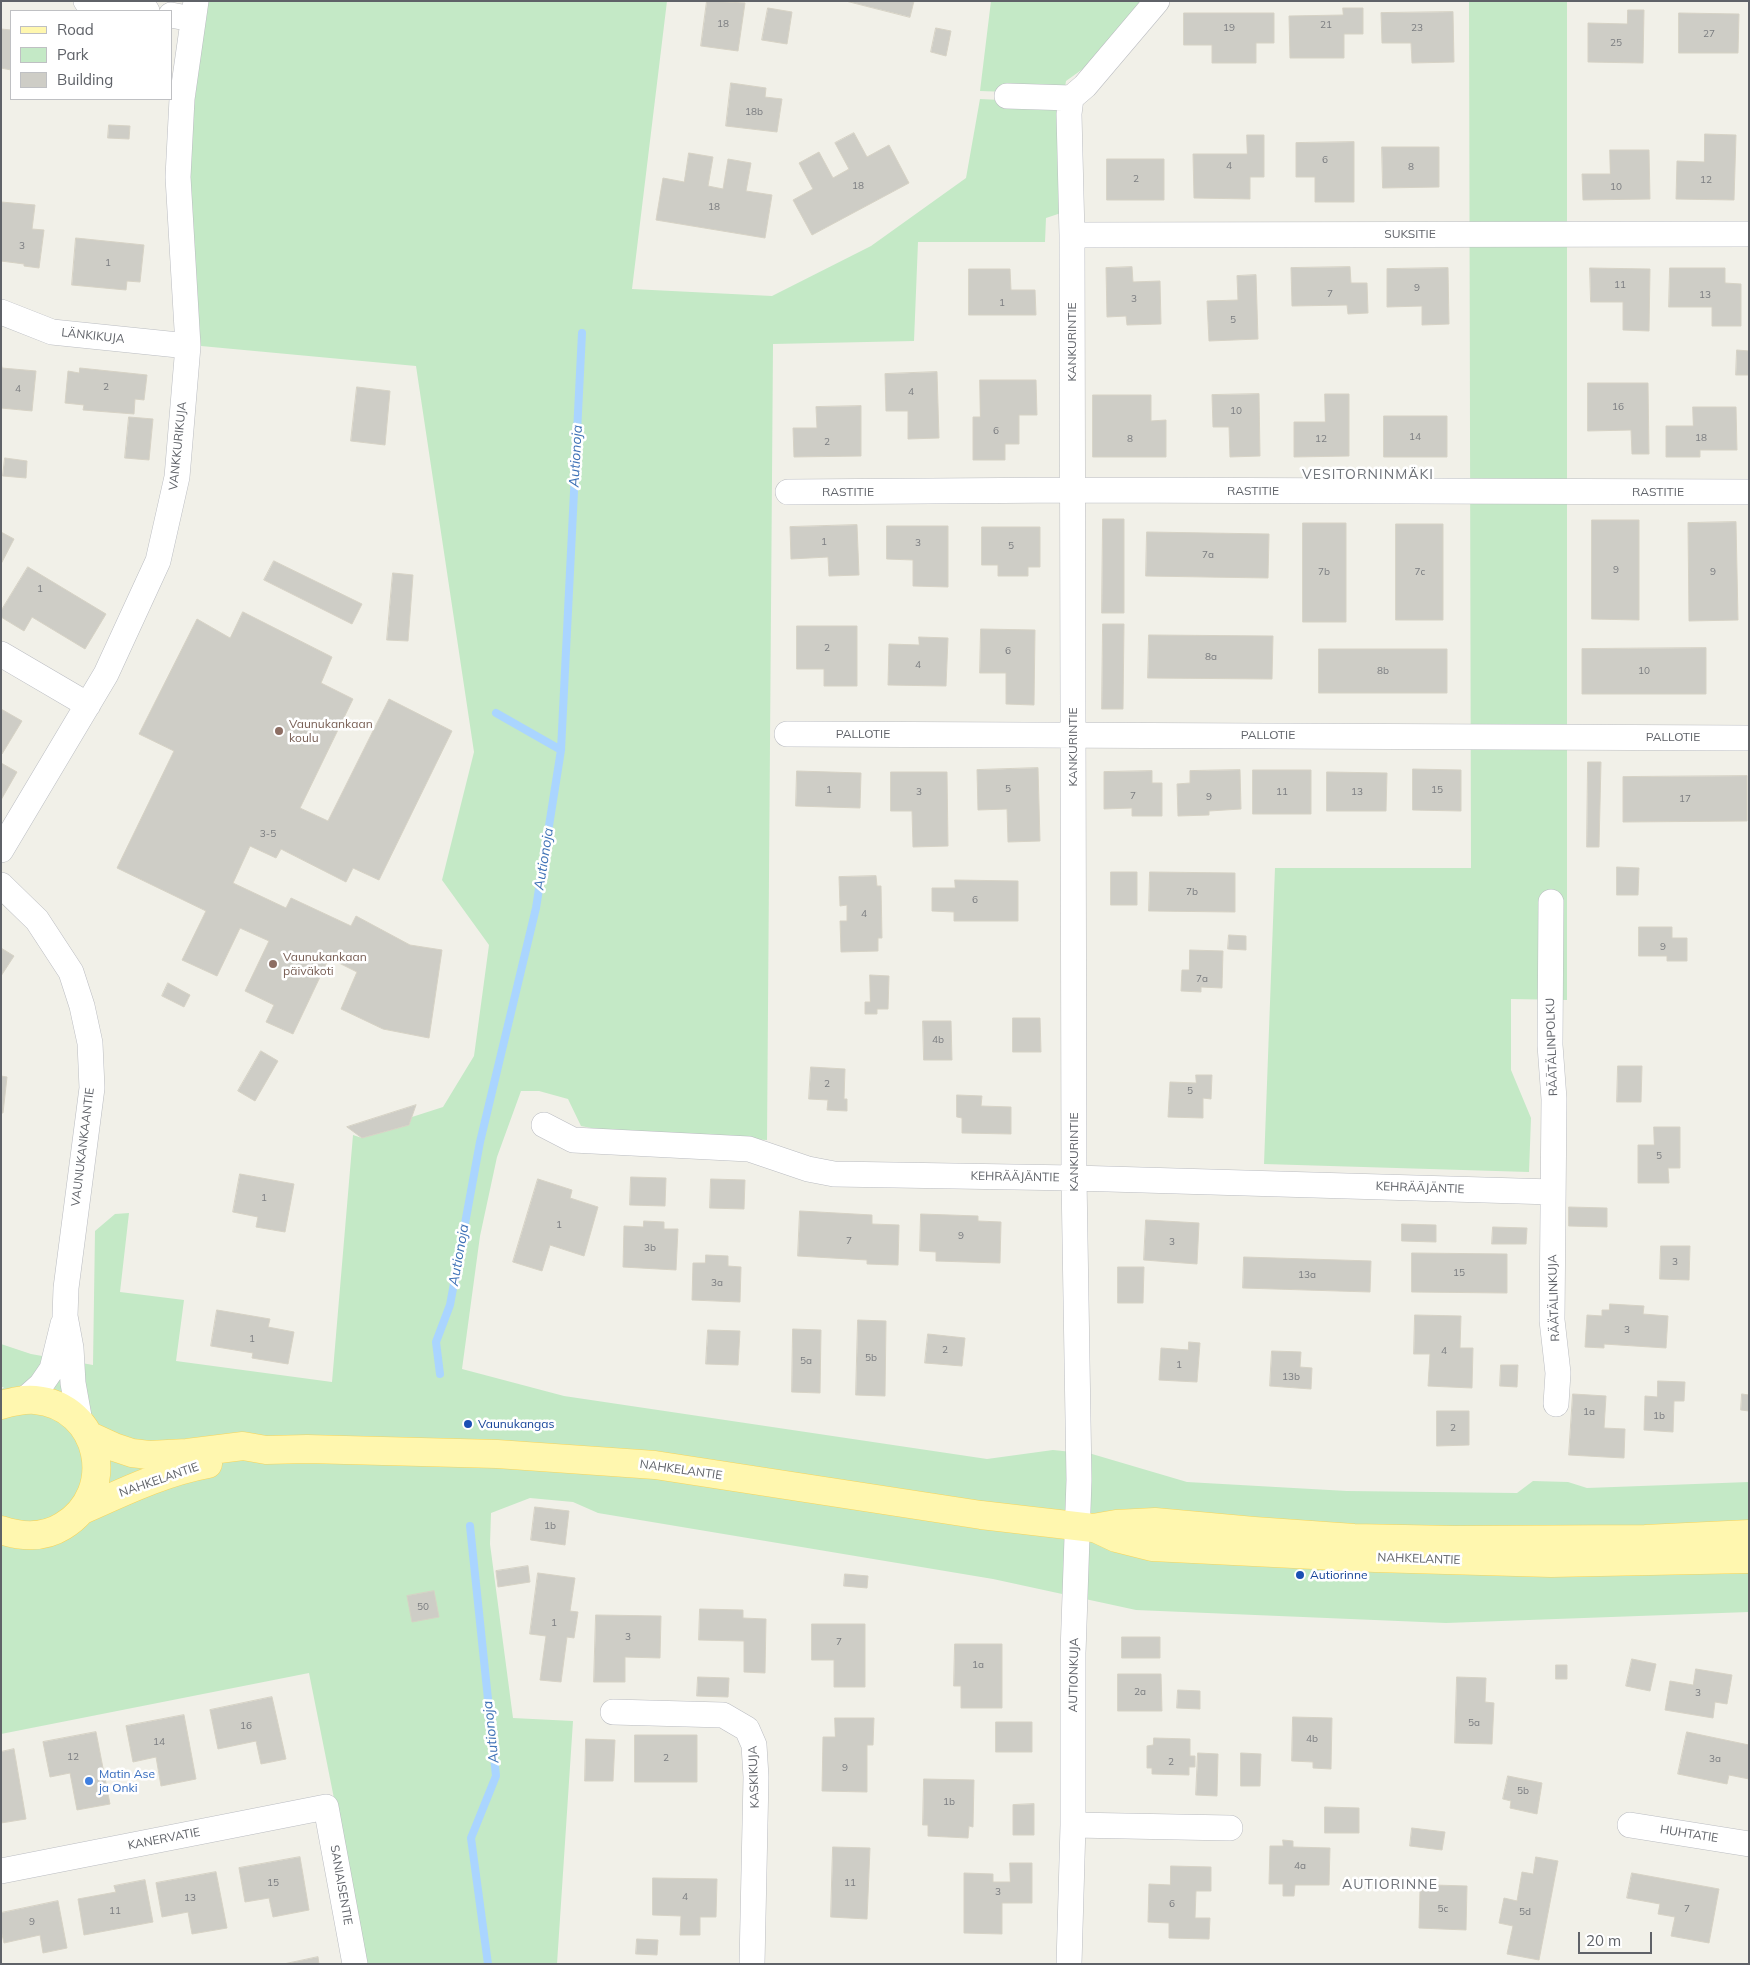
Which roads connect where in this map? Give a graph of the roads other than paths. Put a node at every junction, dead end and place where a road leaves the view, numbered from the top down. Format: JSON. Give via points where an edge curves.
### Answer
{"nodes":[{"id":1,"x":86,"y":1,"type":"edge"},
{"id":2,"x":1158,"y":1,"type":"edge"},
{"id":3,"x":141,"y":10,"type":"edge"},
{"id":4,"x":186,"y":12,"type":"edge"},
{"id":5,"x":1006,"y":96,"type":"dead end"},
{"id":6,"x":1071,"y":98,"type":"junction"},
{"id":7,"x":1749,"y":234,"type":"edge"},
{"id":8,"x":1072,"y":235,"type":"junction"},
{"id":9,"x":1,"y":312,"type":"edge"},
{"id":10,"x":188,"y":346,"type":"junction"},
{"id":11,"x":1073,"y":490,"type":"junction"},
{"id":12,"x":788,"y":492,"type":"dead end"},
{"id":13,"x":1749,"y":492,"type":"edge"},
{"id":14,"x":1,"y":654,"type":"edge"},
{"id":15,"x":88,"y":705,"type":"junction"},
{"id":16,"x":787,"y":734,"type":"dead end"},
{"id":17,"x":1074,"y":734,"type":"junction"},
{"id":18,"x":1749,"y":738,"type":"edge"},
{"id":19,"x":1,"y":850,"type":"edge"},
{"id":20,"x":1,"y":886,"type":"edge"},
{"id":21,"x":1551,"y":902,"type":"dead end"},
{"id":22,"x":544,"y":1124,"type":"dead end"},
{"id":23,"x":1074,"y":1178,"type":"junction"},
{"id":24,"x":1553,"y":1192,"type":"junction"},
{"id":25,"x":65,"y":1316,"type":"junction"},
{"id":26,"x":12,"y":1402,"type":"edge"},
{"id":27,"x":1556,"y":1404,"type":"dead end"},
{"id":28,"x":85,"y":1429,"type":"junction"},
{"id":29,"x":266,"y":1450,"type":"junction"},
{"id":30,"x":83,"y":1510,"type":"junction"},
{"id":31,"x":1086,"y":1527,"type":"junction"},
{"id":32,"x":1,"y":1530,"type":"edge"},
{"id":33,"x":1749,"y":1534,"type":"edge"},
{"id":34,"x":1749,"y":1560,"type":"edge"},
{"id":35,"x":613,"y":1712,"type":"dead end"},
{"id":36,"x":326,"y":1807,"type":"joint"},
{"id":37,"x":1630,"y":1824,"type":"dead end"},
{"id":38,"x":1073,"y":1825,"type":"junction"},
{"id":39,"x":1230,"y":1828,"type":"dead end"},
{"id":40,"x":1749,"y":1844,"type":"edge"},
{"id":41,"x":1,"y":1871,"type":"edge"},
{"id":42,"x":355,"y":1964,"type":"edge"},
{"id":43,"x":752,"y":1964,"type":"edge"},
{"id":44,"x":1069,"y":1964,"type":"edge"}],
"edges":[{"from":1,"to":3,"type":"street"},
{"from":2,"to":6,"type":"street"},
{"from":4,"to":10,"type":"street","name":"VANKKURIKUJA","via":[[178,177]]},
{"from":5,"to":6,"type":"street"},
{"from":6,"to":8,"type":"street","name":"KANKURINTIE"},
{"from":7,"to":8,"type":"street","name":"SUKSITIE"},
{"from":8,"to":11,"type":"street","name":"KANKURINTIE"},
{"from":9,"to":10,"type":"street","name":"LÄNKIKUJA","via":[[52,332]]},
{"from":10,"to":15,"type":"street","name":"VANKKURIKUJA","via":[[177,477],[158,561],[106,674]]},
{"from":11,"to":12,"type":"street","name":"RASTITIE"},
{"from":11,"to":13,"type":"street","name":"RASTITIE"},
{"from":11,"to":17,"type":"street","name":"KANKURINTIE"},
{"from":14,"to":15,"type":"street"},
{"from":15,"to":19,"type":"street","name":"VANKKURIKUJA"},
{"from":16,"to":17,"type":"street","name":"PALLOTIE"},
{"from":17,"to":18,"type":"street","name":"PALLOTIE"},
{"from":17,"to":23,"type":"street","name":"KANKURINTIE"},
{"from":20,"to":25,"type":"street","name":"VAUNUKANKAANTIE","via":[[37,920],[71,972],[90,1043],[92,1088]]},
{"from":21,"to":24,"type":"street","name":"RÄÄTÄLINPOLKU"},
{"from":22,"to":23,"type":"street","name":"KEHRÄÄJÄNTIE","via":[[573,1140],[749,1149],[808,1169],[834,1174]]},
{"from":23,"to":24,"type":"street","name":"KEHRÄÄJÄNTIE"},
{"from":23,"to":31,"type":"street","name":"KANKURINTIE","via":[[1079,1470]]},
{"from":24,"to":27,"type":"street","name":"RÄÄTÄLINKUJA","via":[[1552,1320],[1558,1373]]},
{"from":25,"to":26,"type":"street","name":"VAUNUKANKAANTIE","via":[[52,1369],[41,1385]]},
{"from":25,"to":28,"type":"street","name":"VAUNUKANKAANTIE","via":[[73,1383]]},
{"from":26,"to":28,"type":"main road","name":"NAHKELANTIE","via":[[48,1402],[65,1411]]},
{"from":28,"to":29,"type":"main road","name":"NAHKELANTIE","via":[[123,1450],[149,1455],[243,1446]]},
{"from":28,"to":30,"type":"main road","via":[[96,1455],[97,1474]]},
{"from":29,"to":30,"type":"main road","name":"NAHKELANTIE","via":[[246,1459],[194,1467],[153,1480]]},
{"from":29,"to":31,"type":"main road","name":"NAHKELANTIE","via":[[497,1454],[655,1465],[981,1515]]},
{"from":30,"to":32,"type":"main road","via":[[56,1531],[36,1536]]},
{"from":31,"to":33,"type":"main road","name":"NAHKELANTIE","via":[[1155,1522],[1254,1532],[1454,1540],[1645,1539]]},
{"from":31,"to":34,"type":"main road","name":"NAHKELANTIE","via":[[1152,1547],[1551,1563]]},
{"from":31,"to":38,"type":"street","name":"AUTIONKUJA","via":[[1073,1653]]},
{"from":35,"to":43,"type":"street","name":"KASKIKUJA","via":[[723,1715],[747,1729],[754,1744],[756,1777]]},
{"from":36,"to":41,"type":"street","name":"KANERVATIE"},
{"from":36,"to":42,"type":"street","name":"SANIAISENTIE"},
{"from":37,"to":40,"type":"street","name":"HUHTATIE"},
{"from":38,"to":39,"type":"street"},
{"from":38,"to":44,"type":"street","name":"AUTIONKUJA"}]}
